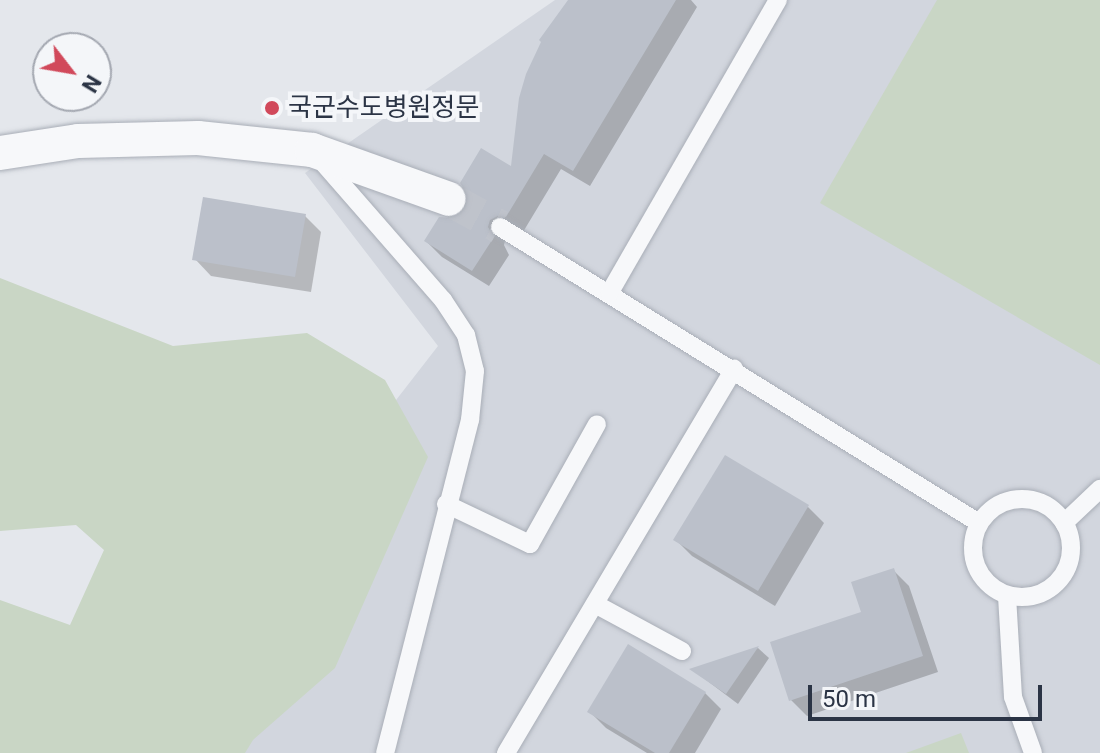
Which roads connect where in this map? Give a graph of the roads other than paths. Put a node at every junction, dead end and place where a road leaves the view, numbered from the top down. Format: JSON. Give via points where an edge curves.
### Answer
{"nodes":[{"id":1,"x":778,"y":0,"type":"edge"},
{"id":2,"x":312,"y":150,"type":"junction"},
{"id":3,"x":0,"y":153,"type":"edge"},
{"id":4,"x":449,"y":199,"type":"tunnel mouth"},
{"id":5,"x":500,"y":227,"type":"tunnel mouth"},
{"id":6,"x":610,"y":292,"type":"junction"},
{"id":7,"x":734,"y":369,"type":"junction"},
{"id":8,"x":597,"y":424,"type":"dead end"},
{"id":9,"x":1100,"y":489,"type":"edge"},
{"id":10,"x":446,"y":504,"type":"junction"},
{"id":11,"x":979,"y":523,"type":"junction"},
{"id":12,"x":1064,"y":523,"type":"junction"},
{"id":13,"x":1007,"y":596,"type":"junction"},
{"id":14,"x":595,"y":604,"type":"junction"},
{"id":15,"x":682,"y":651,"type":"dead end"},
{"id":16,"x":385,"y":753,"type":"edge"},
{"id":17,"x":506,"y":753,"type":"edge"},
{"id":18,"x":1033,"y":753,"type":"edge"}],
"edges":[{"from":1,"to":6,"type":"lane"},
{"from":2,"to":3,"type":"street","via":[[198,138],[78,141]]},
{"from":2,"to":4,"type":"street"},
{"from":2,"to":10,"type":"lane","via":[[416,267],[466,335],[475,371],[470,420]]},
{"from":5,"to":6,"type":"lane"},
{"from":6,"to":7,"type":"lane"},
{"from":7,"to":11,"type":"lane"},
{"from":7,"to":14,"type":"lane"},
{"from":8,"to":10,"type":"lane","via":[[530,544]]},
{"from":9,"to":12,"type":"lane"},
{"from":10,"to":16,"type":"lane"},
{"from":11,"to":12,"type":"lane","via":[[991,510],[1021,499],[1045,506]]},
{"from":11,"to":13,"type":"lane","via":[[972,548],[977,571]]},
{"from":12,"to":13,"type":"lane","via":[[1070,556],[1058,582],[1044,593]]},
{"from":13,"to":18,"type":"lane","via":[[1013,697]]},
{"from":14,"to":15,"type":"lane"},
{"from":14,"to":17,"type":"lane"}]}
